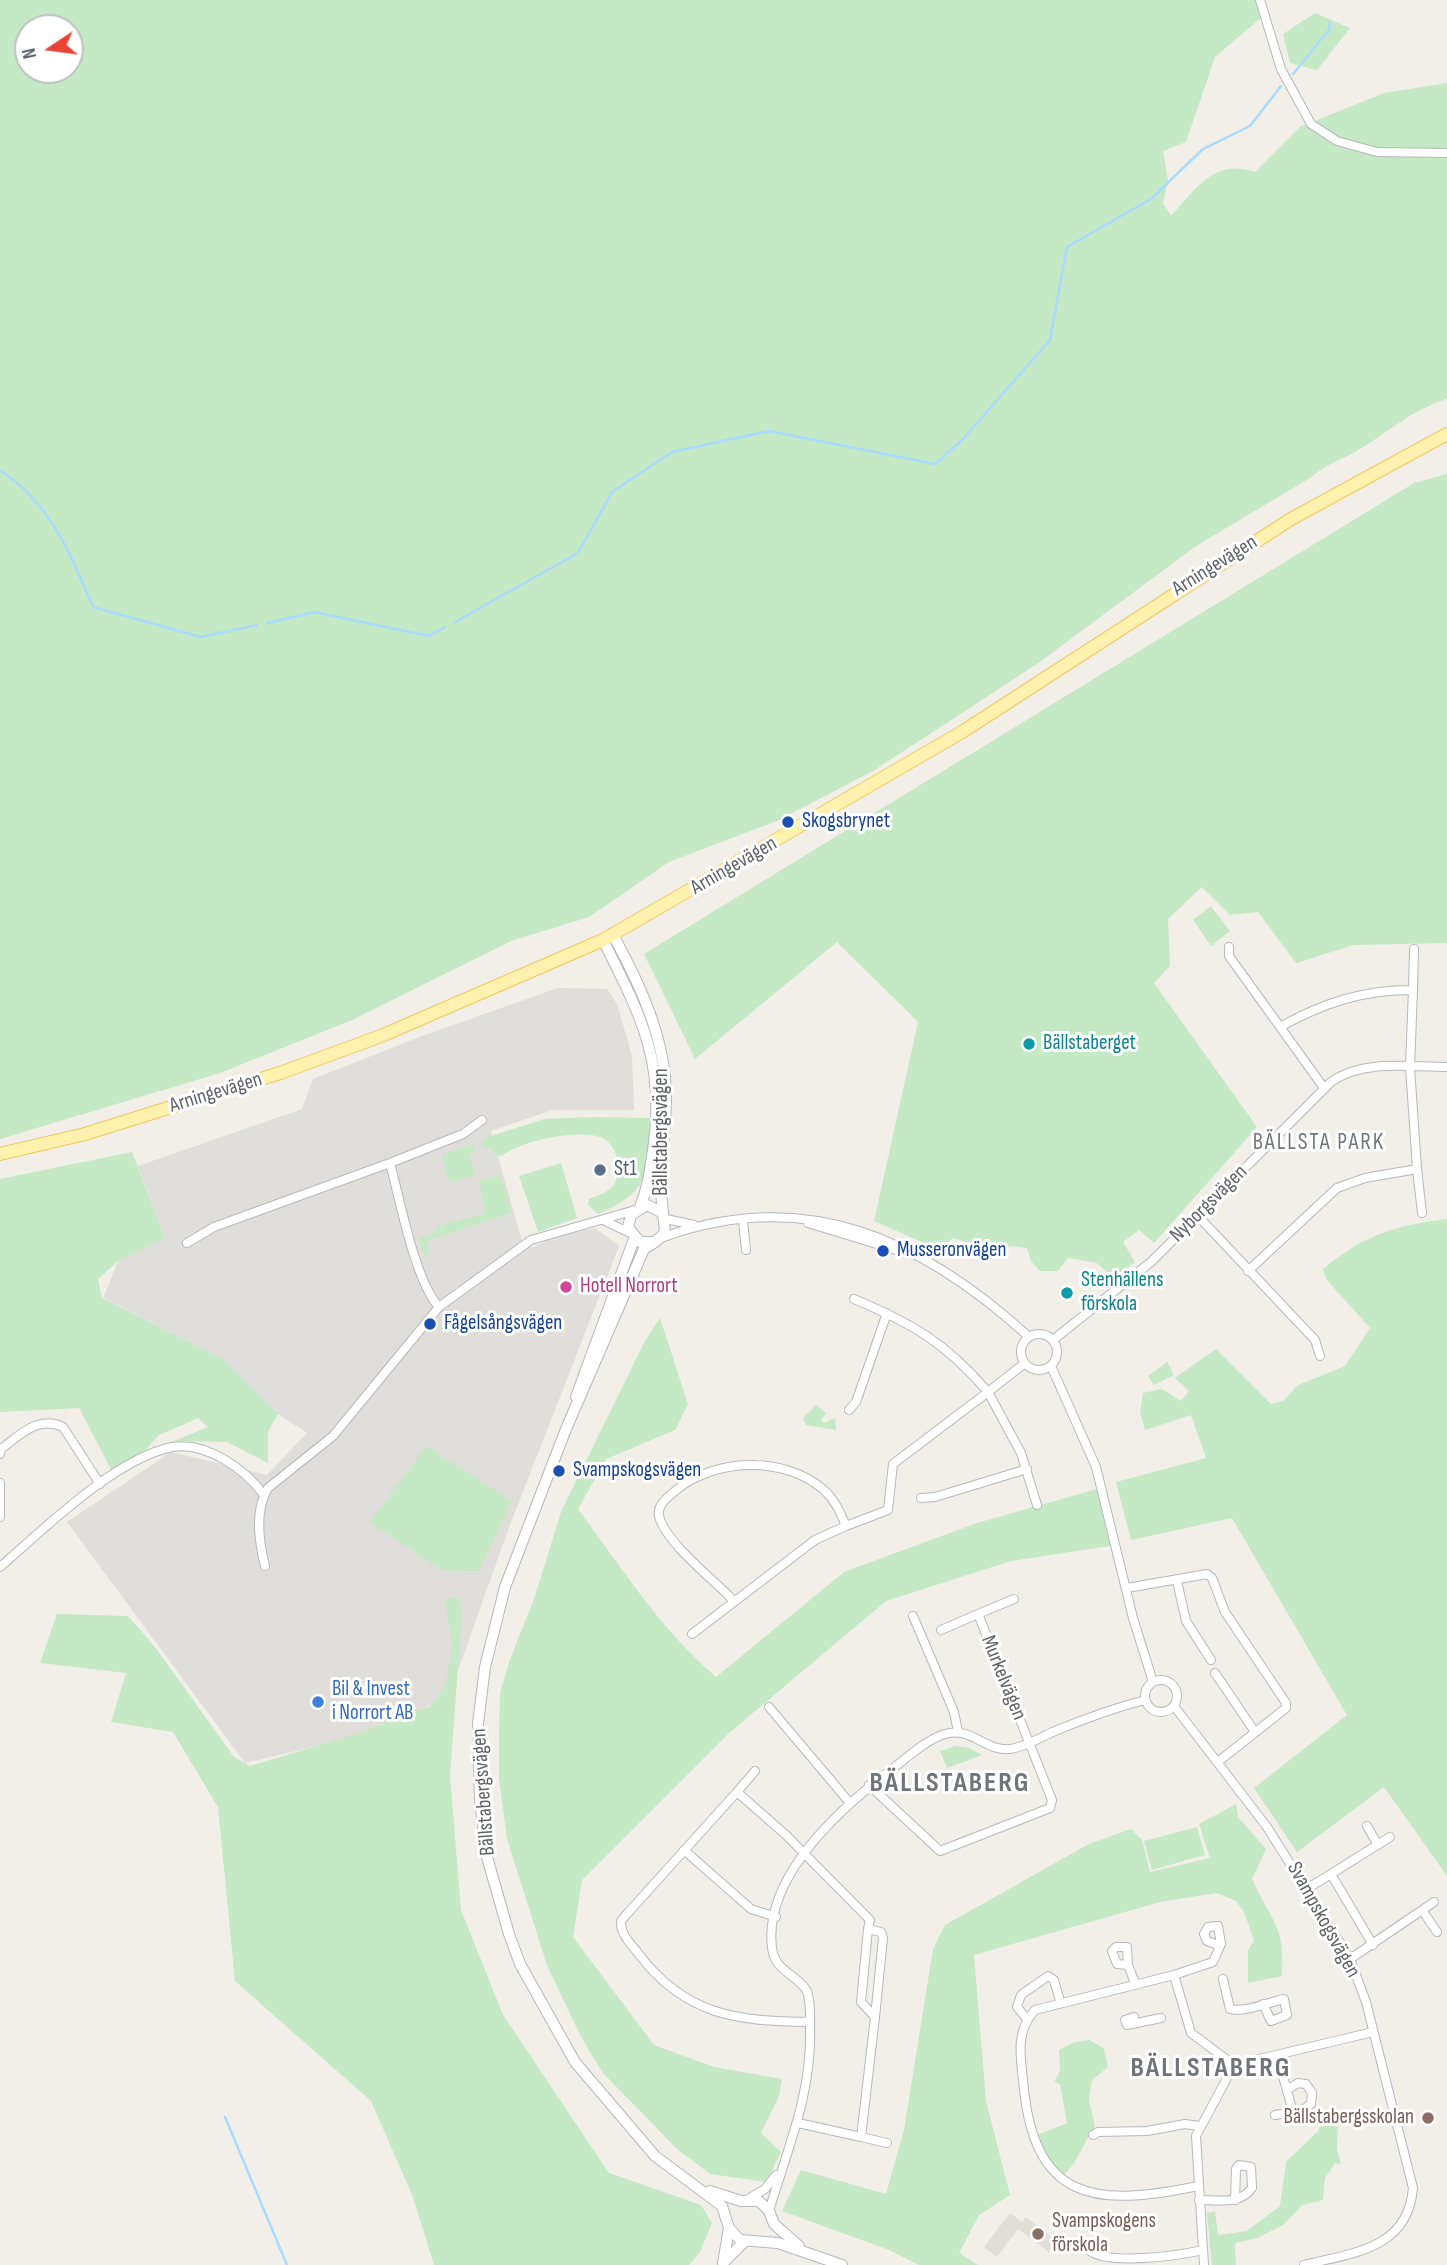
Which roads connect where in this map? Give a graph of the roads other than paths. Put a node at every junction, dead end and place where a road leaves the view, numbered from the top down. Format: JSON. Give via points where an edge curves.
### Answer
{"nodes":[{"id":1,"x":1260,"y":0,"type":"edge"},
{"id":2,"x":1447,"y":153,"type":"edge"},
{"id":3,"x":1447,"y":434,"type":"edge"},
{"id":4,"x":608,"y":938,"type":"junction"},
{"id":5,"x":1229,"y":947,"type":"dead end"},
{"id":6,"x":1414,"y":949,"type":"dead end"},
{"id":7,"x":1413,"y":990,"type":"junction"},
{"id":8,"x":1280,"y":1027,"type":"junction"},
{"id":9,"x":1410,"y":1067,"type":"junction"},
{"id":10,"x":1447,"y":1067,"type":"edge"},
{"id":11,"x":1324,"y":1088,"type":"junction"},
{"id":12,"x":482,"y":1120,"type":"dead end"},
{"id":13,"x":659,"y":1137,"type":"junction"},
{"id":14,"x":0,"y":1154,"type":"edge"},
{"id":15,"x":390,"y":1163,"type":"junction"},
{"id":16,"x":1417,"y":1169,"type":"junction"},
{"id":17,"x":637,"y":1208,"type":"junction"},
{"id":18,"x":1422,"y":1213,"type":"dead end"},
{"id":19,"x":1198,"y":1215,"type":"junction"},
{"id":20,"x":664,"y":1216,"type":"junction"},
{"id":21,"x":603,"y":1220,"type":"junction"},
{"id":22,"x":744,"y":1221,"type":"junction"},
{"id":23,"x":700,"y":1226,"type":"junction"},
{"id":24,"x":632,"y":1236,"type":"junction"},
{"id":25,"x":658,"y":1240,"type":"junction"},
{"id":26,"x":187,"y":1243,"type":"dead end"},
{"id":27,"x":746,"y":1250,"type":"dead end"},
{"id":28,"x":1248,"y":1271,"type":"junction"},
{"id":29,"x":854,"y":1299,"type":"dead end"},
{"id":30,"x":439,"y":1307,"type":"junction"},
{"id":31,"x":887,"y":1313,"type":"junction"},
{"id":32,"x":1029,"y":1337,"type":"junction"},
{"id":33,"x":1053,"y":1340,"type":"junction"},
{"id":34,"x":1320,"y":1356,"type":"dead end"},
{"id":35,"x":1025,"y":1363,"type":"junction"},
{"id":36,"x":1051,"y":1366,"type":"junction"},
{"id":37,"x":988,"y":1392,"type":"junction"},
{"id":38,"x":849,"y":1410,"type":"dead end"},
{"id":39,"x":566,"y":1429,"type":"junction"},
{"id":40,"x":0,"y":1454,"type":"edge"},
{"id":41,"x":1027,"y":1469,"type":"junction"},
{"id":42,"x":0,"y":1480,"type":"edge"},
{"id":43,"x":100,"y":1484,"type":"junction"},
{"id":44,"x":264,"y":1495,"type":"junction"},
{"id":45,"x":921,"y":1498,"type":"dead end"},
{"id":46,"x":1037,"y":1505,"type":"dead end"},
{"id":47,"x":0,"y":1517,"type":"edge"},
{"id":48,"x":846,"y":1526,"type":"junction"},
{"id":49,"x":265,"y":1566,"type":"dead end"},
{"id":50,"x":0,"y":1567,"type":"edge"},
{"id":51,"x":1177,"y":1581,"type":"junction"},
{"id":52,"x":1126,"y":1588,"type":"junction"},
{"id":53,"x":733,"y":1600,"type":"junction"},
{"id":54,"x":1014,"y":1600,"type":"dead end"},
{"id":55,"x":978,"y":1614,"type":"junction"},
{"id":56,"x":913,"y":1616,"type":"dead end"},
{"id":57,"x":941,"y":1630,"type":"dead end"},
{"id":58,"x":692,"y":1634,"type":"dead end"},
{"id":59,"x":1211,"y":1660,"type":"dead end"},
{"id":60,"x":1215,"y":1673,"type":"dead end"},
{"id":61,"x":1153,"y":1682,"type":"junction"},
{"id":62,"x":1145,"y":1700,"type":"junction"},
{"id":63,"x":1174,"y":1706,"type":"junction"},
{"id":64,"x":769,"y":1707,"type":"dead end"},
{"id":65,"x":958,"y":1732,"type":"junction"},
{"id":66,"x":1255,"y":1732,"type":"junction"},
{"id":67,"x":1029,"y":1742,"type":"junction"},
{"id":68,"x":1219,"y":1761,"type":"junction"},
{"id":69,"x":755,"y":1771,"type":"dead end"},
{"id":70,"x":869,"y":1785,"type":"junction"},
{"id":71,"x":737,"y":1792,"type":"junction"},
{"id":72,"x":850,"y":1803,"type":"junction"},
{"id":73,"x":1367,"y":1826,"type":"dead end"},
{"id":74,"x":1390,"y":1837,"type":"dead end"},
{"id":75,"x":1378,"y":1845,"type":"junction"},
{"id":76,"x":684,"y":1850,"type":"junction"},
{"id":77,"x":804,"y":1852,"type":"junction"},
{"id":78,"x":1331,"y":1874,"type":"junction"},
{"id":79,"x":1308,"y":1888,"type":"junction"},
{"id":80,"x":1434,"y":1902,"type":"dead end"},
{"id":81,"x":1422,"y":1910,"type":"junction"},
{"id":82,"x":776,"y":1917,"type":"junction"},
{"id":83,"x":869,"y":1928,"type":"junction"},
{"id":84,"x":1437,"y":1932,"type":"dead end"},
{"id":85,"x":1218,"y":1945,"type":"dead end"},
{"id":86,"x":1373,"y":1945,"type":"junction"},
{"id":87,"x":1350,"y":1959,"type":"junction"},
{"id":88,"x":1128,"y":1965,"type":"dead end"},
{"id":89,"x":1174,"y":1975,"type":"junction"},
{"id":90,"x":1135,"y":1983,"type":"junction"},
{"id":91,"x":1222,"y":1983,"type":"dead end"},
{"id":92,"x":1060,"y":2001,"type":"junction"},
{"id":93,"x":1263,"y":2004,"type":"dead end"},
{"id":94,"x":875,"y":2017,"type":"junction"},
{"id":95,"x":1161,"y":2018,"type":"dead end"},
{"id":96,"x":1027,"y":2019,"type":"junction"},
{"id":97,"x":810,"y":2022,"type":"junction"},
{"id":98,"x":1134,"y":2024,"type":"dead end"},
{"id":99,"x":1373,"y":2032,"type":"junction"},
{"id":100,"x":1277,"y":2055,"type":"junction"},
{"id":101,"x":1234,"y":2065,"type":"junction"},
{"id":102,"x":1288,"y":2089,"type":"junction"},
{"id":103,"x":1293,"y":2112,"type":"junction"},
{"id":104,"x":1275,"y":2115,"type":"dead end"},
{"id":105,"x":799,"y":2123,"type":"junction"},
{"id":106,"x":1199,"y":2126,"type":"junction"},
{"id":107,"x":1093,"y":2135,"type":"dead end"},
{"id":108,"x":861,"y":2137,"type":"junction"},
{"id":109,"x":887,"y":2143,"type":"dead end"},
{"id":110,"x":778,"y":2173,"type":"junction"},
{"id":111,"x":694,"y":2184,"type":"junction"},
{"id":112,"x":1198,"y":2186,"type":"junction"},
{"id":113,"x":744,"y":2200,"type":"junction"},
{"id":114,"x":1199,"y":2200,"type":"junction"},
{"id":115,"x":1235,"y":2200,"type":"dead end"},
{"id":116,"x":770,"y":2215,"type":"junction"},
{"id":117,"x":728,"y":2222,"type":"junction"},
{"id":118,"x":757,"y":2240,"type":"junction"},
{"id":119,"x":744,"y":2242,"type":"junction"},
{"id":120,"x":803,"y":2249,"type":"junction"},
{"id":121,"x":1203,"y":2250,"type":"junction"},
{"id":122,"x":1090,"y":2251,"type":"dead end"},
{"id":123,"x":722,"y":2264,"type":"edge"},
{"id":124,"x":842,"y":2265,"type":"edge"},
{"id":125,"x":1205,"y":2265,"type":"edge"},
{"id":126,"x":1304,"y":2265,"type":"edge"}],
"edges":[{"from":1,"to":2,"type":"street","via":[[1281,69],[1311,124],[1337,141],[1377,152]]},
{"from":3,"to":4,"type":"main road","name":"Arningevägen","via":[[1291,519],[962,732]]},
{"from":4,"to":13,"type":"street","name":"Bällstabergsvägen","via":[[649,1040],[661,1100]]},
{"from":4,"to":14,"type":"main road","name":"Arningevägen","via":[[394,1031],[280,1073],[85,1134]]},
{"from":5,"to":8,"type":"street","via":[[1229,956]]},
{"from":6,"to":7,"type":"street"},
{"from":7,"to":8,"type":"street","via":[[1373,991],[1334,1000]]},
{"from":7,"to":9,"type":"street"},
{"from":8,"to":11,"type":"street"},
{"from":9,"to":10,"type":"street","name":"Nyborgsvägen"},
{"from":9,"to":11,"type":"street","name":"Nyborgsvägen","via":[[1353,1070]]},
{"from":9,"to":16,"type":"street"},
{"from":11,"to":19,"type":"street","name":"Nyborgsvägen"},
{"from":12,"to":15,"type":"street","via":[[463,1134]]},
{"from":13,"to":17,"type":"street","name":"Bällstabergsvägen","via":[[646,1193]]},
{"from":13,"to":20,"type":"street","name":"Bällstabergsvägen"},
{"from":15,"to":26,"type":"street","via":[[214,1227]]},
{"from":15,"to":30,"type":"street","via":[[421,1272]]},
{"from":16,"to":18,"type":"street"},
{"from":16,"to":28,"type":"street","via":[[1337,1188]]},
{"from":17,"to":20,"type":"street","via":[[653,1205]]},
{"from":17,"to":21,"type":"street"},
{"from":17,"to":24,"type":"street","via":[[629,1221]]},
{"from":19,"to":28,"type":"street"},
{"from":19,"to":33,"type":"street","name":"Nyborgsvägen","via":[[1134,1278]]},
{"from":20,"to":23,"type":"street"},
{"from":20,"to":25,"type":"street","via":[[665,1232]]},
{"from":21,"to":24,"type":"street"},
{"from":21,"to":30,"type":"street","via":[[531,1240]]},
{"from":22,"to":23,"type":"street"},
{"from":22,"to":27,"type":"street"},
{"from":22,"to":32,"type":"street","via":[[821,1219],[899,1243],[987,1299]]},
{"from":23,"to":25,"type":"street"},
{"from":24,"to":25,"type":"street","via":[[647,1244]]},
{"from":24,"to":39,"type":"street","name":"Bällstabergsvägen"},
{"from":25,"to":39,"type":"street","name":"Bällstabergsvägen","via":[[644,1249]]},
{"from":28,"to":34,"type":"street","via":[[1315,1340]]},
{"from":29,"to":31,"type":"street"},
{"from":30,"to":44,"type":"street","via":[[333,1436]]},
{"from":31,"to":37,"type":"street","via":[[943,1346]]},
{"from":31,"to":38,"type":"street","via":[[856,1402]]},
{"from":32,"to":33,"type":"street","via":[[1042,1334]]},
{"from":32,"to":35,"type":"street","via":[[1022,1348]]},
{"from":33,"to":36,"type":"street","via":[[1057,1353]]},
{"from":35,"to":36,"type":"street","via":[[1037,1370]]},
{"from":35,"to":37,"type":"street"},
{"from":36,"to":52,"type":"street","via":[[1096,1467]]},
{"from":37,"to":41,"type":"street"},
{"from":37,"to":48,"type":"street","via":[[893,1464],[888,1510]]},
{"from":39,"to":111,"type":"street","name":"Bällstabergsvägen","via":[[505,1587],[485,1667],[478,1762],[487,1857],[520,1964],[575,2062],[655,2156]]},
{"from":40,"to":43,"type":"street","via":[[33,1425],[55,1423],[63,1427]]},
{"from":41,"to":45,"type":"street"},
{"from":41,"to":46,"type":"street"},
{"from":42,"to":47,"type":"street"},
{"from":43,"to":44,"type":"street","via":[[152,1454],[174,1447],[200,1448],[249,1475]]},
{"from":43,"to":50,"type":"street"},
{"from":44,"to":49,"type":"street","via":[[257,1536]]},
{"from":48,"to":53,"type":"street","via":[[816,1540]]},
{"from":48,"to":53,"type":"street","via":[[835,1502],[822,1488],[789,1471],[768,1465],[701,1472],[662,1502],[659,1514],[667,1534]]},
{"from":51,"to":52,"type":"street"},
{"from":51,"to":59,"type":"street","via":[[1186,1621]]},
{"from":51,"to":66,"type":"street","via":[[1207,1574],[1212,1578],[1230,1620],[1286,1703],[1286,1708]]},
{"from":52,"to":61,"type":"street"},
{"from":53,"to":58,"type":"street"},
{"from":54,"to":55,"type":"street","name":"Murkelvägen"},
{"from":55,"to":57,"type":"street","name":"Murkelvägen"},
{"from":55,"to":67,"type":"street","name":"Murkelvägen"},
{"from":56,"to":65,"type":"street","via":[[954,1712]]},
{"from":60,"to":66,"type":"street"},
{"from":61,"to":62,"type":"street"},
{"from":61,"to":63,"type":"street","name":"Svampskogsvägen","via":[[1171,1684],[1176,1694]]},
{"from":62,"to":63,"type":"street","via":[[1156,1711]]},
{"from":62,"to":67,"type":"street","name":"Murkelvägen"},
{"from":63,"to":68,"type":"street","name":"Svampskogsvägen"},
{"from":64,"to":72,"type":"street"},
{"from":65,"to":67,"type":"street","name":"Murkelvägen","via":[[1003,1748]]},
{"from":65,"to":70,"type":"street","via":[[942,1735]]},
{"from":66,"to":68,"type":"street"},
{"from":67,"to":70,"type":"street","name":"Murkelvägen","via":[[1052,1800],[1050,1808],[944,1850],[936,1850]]},
{"from":68,"to":79,"type":"street","name":"Svampskogsvägen"},
{"from":69,"to":71,"type":"street"},
{"from":70,"to":72,"type":"street"},
{"from":71,"to":76,"type":"street"},
{"from":71,"to":77,"type":"street"},
{"from":72,"to":77,"type":"street"},
{"from":73,"to":75,"type":"street"},
{"from":74,"to":75,"type":"street"},
{"from":75,"to":78,"type":"street"},
{"from":76,"to":82,"type":"street","via":[[751,1909]]},
{"from":76,"to":97,"type":"street","via":[[621,1922],[622,1931],[651,1971],[692,2003],[726,2016]]},
{"from":77,"to":82,"type":"street","via":[[789,1877]]},
{"from":77,"to":83,"type":"street","via":[[870,1920]]},
{"from":78,"to":79,"type":"street"},
{"from":78,"to":86,"type":"street"},
{"from":79,"to":87,"type":"street","name":"Svampskogsvägen"},
{"from":80,"to":81,"type":"street"},
{"from":81,"to":84,"type":"street"},
{"from":81,"to":86,"type":"street"},
{"from":82,"to":97,"type":"street","via":[[775,1960],[802,1983]]},
{"from":83,"to":94,"type":"street","via":[[860,2002]]},
{"from":83,"to":94,"type":"street","via":[[881,1932],[883,1938]]},
{"from":85,"to":89,"type":"street","via":[[1213,1962]]},
{"from":86,"to":87,"type":"street"},
{"from":87,"to":99,"type":"street","name":"Svampskogsvägen"},
{"from":88,"to":90,"type":"street"},
{"from":89,"to":90,"type":"street"},
{"from":89,"to":101,"type":"street","via":[[1191,2033]]},
{"from":90,"to":92,"type":"street"},
{"from":91,"to":93,"type":"street","via":[[1230,2009]]},
{"from":92,"to":96,"type":"street","via":[[1035,2010]]},
{"from":92,"to":96,"type":"street","via":[[1054,1980],[1048,1976],[1021,1995],[1017,2007]]},
{"from":94,"to":108,"type":"street"},
{"from":95,"to":98,"type":"street"},
{"from":96,"to":112,"type":"street","via":[[1020,2035],[1023,2082],[1030,2127],[1044,2163],[1082,2190],[1104,2195],[1131,2197]]},
{"from":97,"to":105,"type":"street","via":[[807,2086]]},
{"from":99,"to":100,"type":"street"},
{"from":99,"to":126,"type":"street","name":"Svampskogsvägen","via":[[1412,2198],[1381,2244]]},
{"from":100,"to":101,"type":"street"},
{"from":100,"to":102,"type":"street"},
{"from":101,"to":106,"type":"street"},
{"from":102,"to":103,"type":"street"},
{"from":102,"to":103,"type":"street","via":[[1306,2084],[1312,2093],[1311,2104]]},
{"from":103,"to":104,"type":"street"},
{"from":105,"to":108,"type":"street"},
{"from":105,"to":110,"type":"street"},
{"from":106,"to":107,"type":"street"},
{"from":106,"to":112,"type":"street"},
{"from":108,"to":109,"type":"street"},
{"from":110,"to":113,"type":"street","via":[[765,2189]]},
{"from":110,"to":116,"type":"street"},
{"from":111,"to":113,"type":"street","name":"Bällstabergsvägen"},
{"from":111,"to":117,"type":"street","name":"Bällstabergsvägen","via":[[722,2206]]},
{"from":112,"to":114,"type":"street"},
{"from":113,"to":116,"type":"street","name":"Bällstabergsvägen","via":[[759,2201]]},
{"from":113,"to":117,"type":"street"},
{"from":114,"to":115,"type":"street"},
{"from":114,"to":121,"type":"street"},
{"from":116,"to":118,"type":"street","via":[[768,2231]]},
{"from":116,"to":120,"type":"street","name":"Bällstabergsvägen"},
{"from":117,"to":119,"type":"street","name":"Bällstabergsvägen"},
{"from":117,"to":123,"type":"street"},
{"from":118,"to":119,"type":"street","name":"Bällstabergsvägen"},
{"from":118,"to":120,"type":"street","name":"Bällstabergsvägen"},
{"from":119,"to":123,"type":"street"},
{"from":120,"to":124,"type":"street","name":"Bällstabergsvägen"},
{"from":121,"to":122,"type":"street","via":[[1140,2262],[1098,2258]]},
{"from":121,"to":125,"type":"street"}]}
